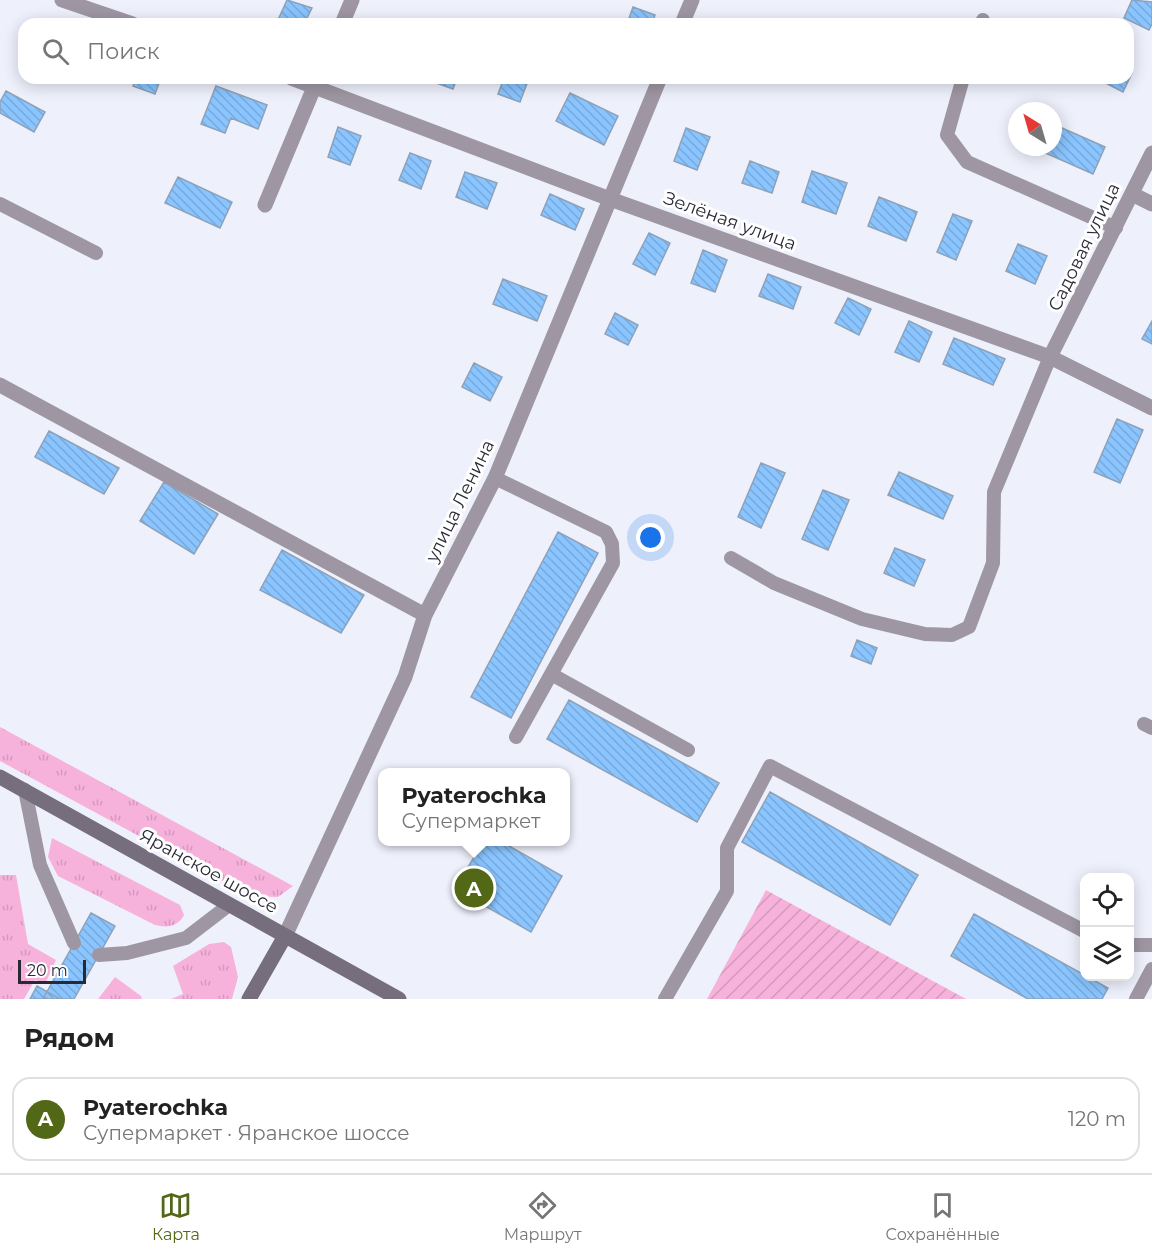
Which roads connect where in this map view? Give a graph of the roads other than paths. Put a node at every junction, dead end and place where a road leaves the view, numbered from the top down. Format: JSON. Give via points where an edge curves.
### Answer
{"nodes":[{"id":1,"x":62,"y":0,"type":"edge"},
{"id":2,"x":352,"y":0,"type":"edge"},
{"id":3,"x":692,"y":0,"type":"edge"},
{"id":4,"x":115,"y":18,"type":"edge"},
{"id":5,"x":344,"y":18,"type":"edge"},
{"id":6,"x":684,"y":18,"type":"edge"},
{"id":7,"x":315,"y":84,"type":"edge"},
{"id":8,"x":321,"y":84,"type":"edge"},
{"id":9,"x":658,"y":84,"type":"edge"},
{"id":10,"x":961,"y":84,"type":"edge"},
{"id":11,"x":1152,"y":153,"type":"edge"},
{"id":12,"x":1132,"y":194,"type":"junction"},
{"id":13,"x":610,"y":199,"type":"junction"},
{"id":14,"x":0,"y":204,"type":"edge"},
{"id":15,"x":1152,"y":204,"type":"edge"},
{"id":16,"x":265,"y":205,"type":"dead end"},
{"id":17,"x":1116,"y":228,"type":"junction"},
{"id":18,"x":96,"y":253,"type":"dead end"},
{"id":19,"x":1050,"y":357,"type":"junction"},
{"id":20,"x":0,"y":385,"type":"edge"},
{"id":21,"x":1152,"y":408,"type":"edge"},
{"id":22,"x":495,"y":477,"type":"junction"},
{"id":23,"x":731,"y":558,"type":"dead end"},
{"id":24,"x":425,"y":615,"type":"junction"},
{"id":25,"x":551,"y":675,"type":"junction"},
{"id":26,"x":516,"y":737,"type":"dead end"},
{"id":27,"x":688,"y":750,"type":"dead end"},
{"id":28,"x":0,"y":777,"type":"edge"},
{"id":29,"x":25,"y":790,"type":"junction"},
{"id":30,"x":229,"y":905,"type":"junction"},
{"id":31,"x":1080,"y":929,"type":"edge"},
{"id":32,"x":285,"y":936,"type":"junction"},
{"id":33,"x":74,"y":943,"type":"dead end"},
{"id":34,"x":1134,"y":945,"type":"edge"},
{"id":35,"x":1152,"y":945,"type":"edge"},
{"id":36,"x":99,"y":955,"type":"dead end"},
{"id":37,"x":1152,"y":969,"type":"edge"},
{"id":38,"x":249,"y":999,"type":"edge"},
{"id":39,"x":399,"y":999,"type":"edge"},
{"id":40,"x":665,"y":999,"type":"edge"},
{"id":41,"x":1136,"y":999,"type":"edge"}],
"edges":[{"from":1,"to":4,"type":"street"},
{"from":2,"to":5,"type":"street"},
{"from":3,"to":6,"type":"street"},
{"from":7,"to":16,"type":"street"},
{"from":8,"to":13,"type":"street","name":"Зелёная улица"},
{"from":9,"to":13,"type":"street","name":"улица Ленина"},
{"from":10,"to":17,"type":"lane","via":[[947,135],[967,162]]},
{"from":11,"to":12,"type":"street","name":"Садовая улица"},
{"from":12,"to":15,"type":"street"},
{"from":12,"to":17,"type":"street","name":"Садовая улица"},
{"from":13,"to":19,"type":"street","name":"Зелёная улица"},
{"from":13,"to":22,"type":"street","name":"улица Ленина"},
{"from":14,"to":18,"type":"lane"},
{"from":17,"to":19,"type":"street","name":"Садовая улица"},
{"from":19,"to":21,"type":"street","name":"Зелёная улица"},
{"from":19,"to":23,"type":"lane","via":[[994,492],[993,563],[969,627],[952,635],[925,634],[862,619],[774,583]]},
{"from":20,"to":24,"type":"street"},
{"from":22,"to":24,"type":"street","name":"улица Ленина"},
{"from":22,"to":25,"type":"lane","via":[[606,532],[612,544],[613,563]]},
{"from":24,"to":32,"type":"street","name":"улица Ленина","via":[[405,676]]},
{"from":25,"to":26,"type":"lane"},
{"from":25,"to":27,"type":"lane"},
{"from":28,"to":29,"type":"main road","name":"Яранское шоссе"},
{"from":29,"to":30,"type":"main road","name":"Яранское шоссе"},
{"from":29,"to":33,"type":"lane","via":[[40,865]]},
{"from":30,"to":32,"type":"main road","name":"Яранское шоссе"},
{"from":30,"to":36,"type":"lane","via":[[186,938],[127,953]]},
{"from":31,"to":40,"type":"lane","via":[[770,766],[727,848],[726,891]]},
{"from":32,"to":38,"type":"main road"},
{"from":32,"to":39,"type":"main road","name":"Яранское шоссе"},
{"from":34,"to":35,"type":"lane"},
{"from":37,"to":41,"type":"lane"}]}
